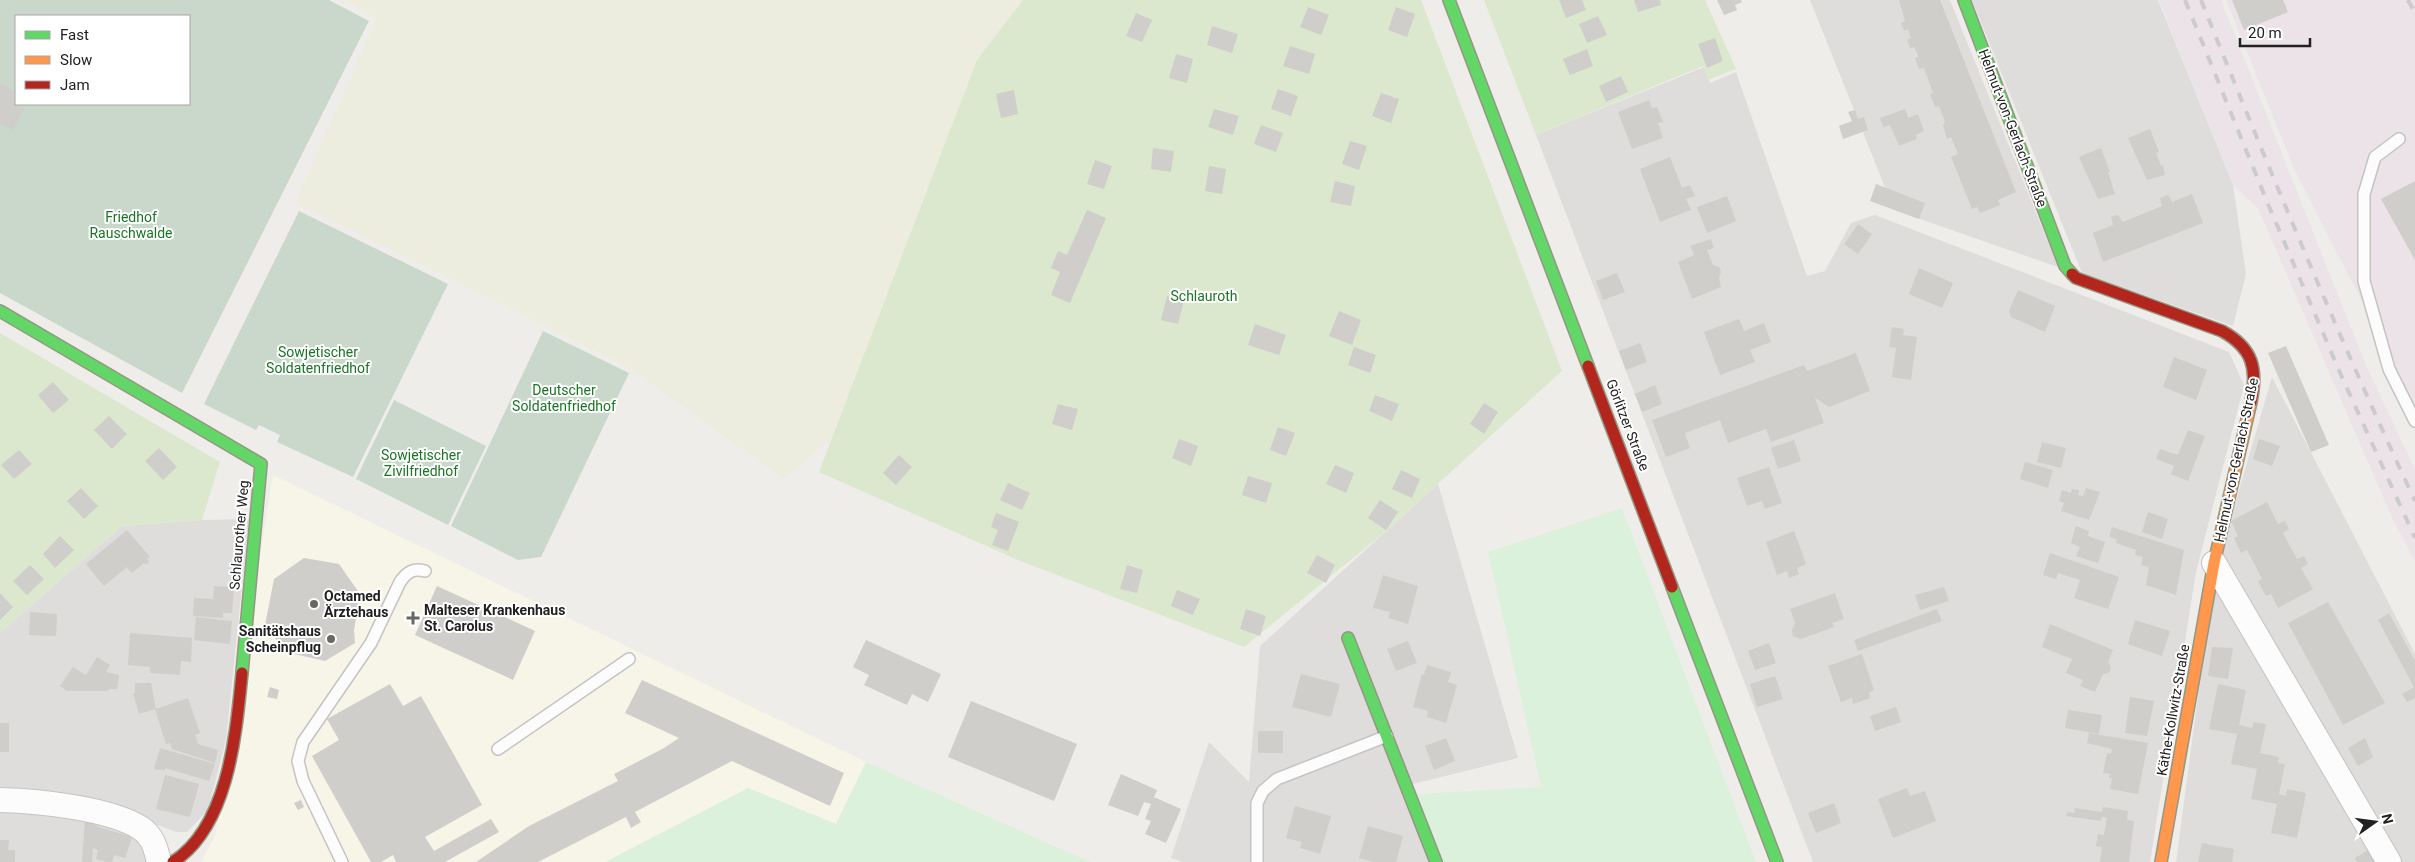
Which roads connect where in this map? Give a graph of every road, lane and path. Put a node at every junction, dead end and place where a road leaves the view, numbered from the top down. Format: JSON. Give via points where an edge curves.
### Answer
{"nodes":[{"id":1,"x":1449,"y":0,"type":"edge"},
{"id":2,"x":1964,"y":0,"type":"edge"},
{"id":3,"x":2399,"y":139,"type":"dead end"},
{"id":4,"x":0,"y":310,"type":"edge"},
{"id":5,"x":2415,"y":421,"type":"edge"},
{"id":6,"x":2214,"y":563,"type":"junction"},
{"id":7,"x":425,"y":570,"type":"dead end"},
{"id":8,"x":1348,"y":638,"type":"dead end"},
{"id":9,"x":629,"y":659,"type":"dead end"},
{"id":10,"x":1387,"y":736,"type":"junction"},
{"id":11,"x":498,"y":749,"type":"dead end"},
{"id":12,"x":0,"y":800,"type":"edge"},
{"id":13,"x":159,"y":862,"type":"edge"},
{"id":14,"x":173,"y":862,"type":"edge"},
{"id":15,"x":342,"y":862,"type":"edge"},
{"id":16,"x":1257,"y":862,"type":"edge"},
{"id":17,"x":1436,"y":862,"type":"edge"},
{"id":18,"x":1777,"y":862,"type":"edge"},
{"id":19,"x":2161,"y":862,"type":"edge"},
{"id":20,"x":2389,"y":862,"type":"edge"}],
"edges":[{"from":1,"to":18,"type":"street","name":"Görlitzer Straße"},
{"from":2,"to":6,"type":"street","name":"Helmut-von-Gerlach-Straße","via":[[2065,266],[2076,278],[2237,339],[2255,369],[2255,384]]},
{"from":3,"to":5,"type":"lane","via":[[2375,157],[2364,194],[2364,281],[2389,369]]},
{"from":4,"to":14,"type":"street","name":"Schlaurother Weg","via":[[261,464],[242,675],[224,782],[213,814],[197,841]]},
{"from":6,"to":19,"type":"street","name":"Käthe-Kollwitz-Straße"},
{"from":6,"to":20,"type":"street"},
{"from":7,"to":15,"type":"lane","via":[[416,569],[400,582],[371,643],[303,742],[298,761],[303,781]]},
{"from":8,"to":10,"type":"street"},
{"from":9,"to":11,"type":"lane"},
{"from":10,"to":16,"type":"lane","via":[[1277,780],[1263,791],[1257,803]]},
{"from":10,"to":17,"type":"street"},
{"from":12,"to":13,"type":"street","via":[[72,807],[122,820],[143,829],[154,842]]}]}
